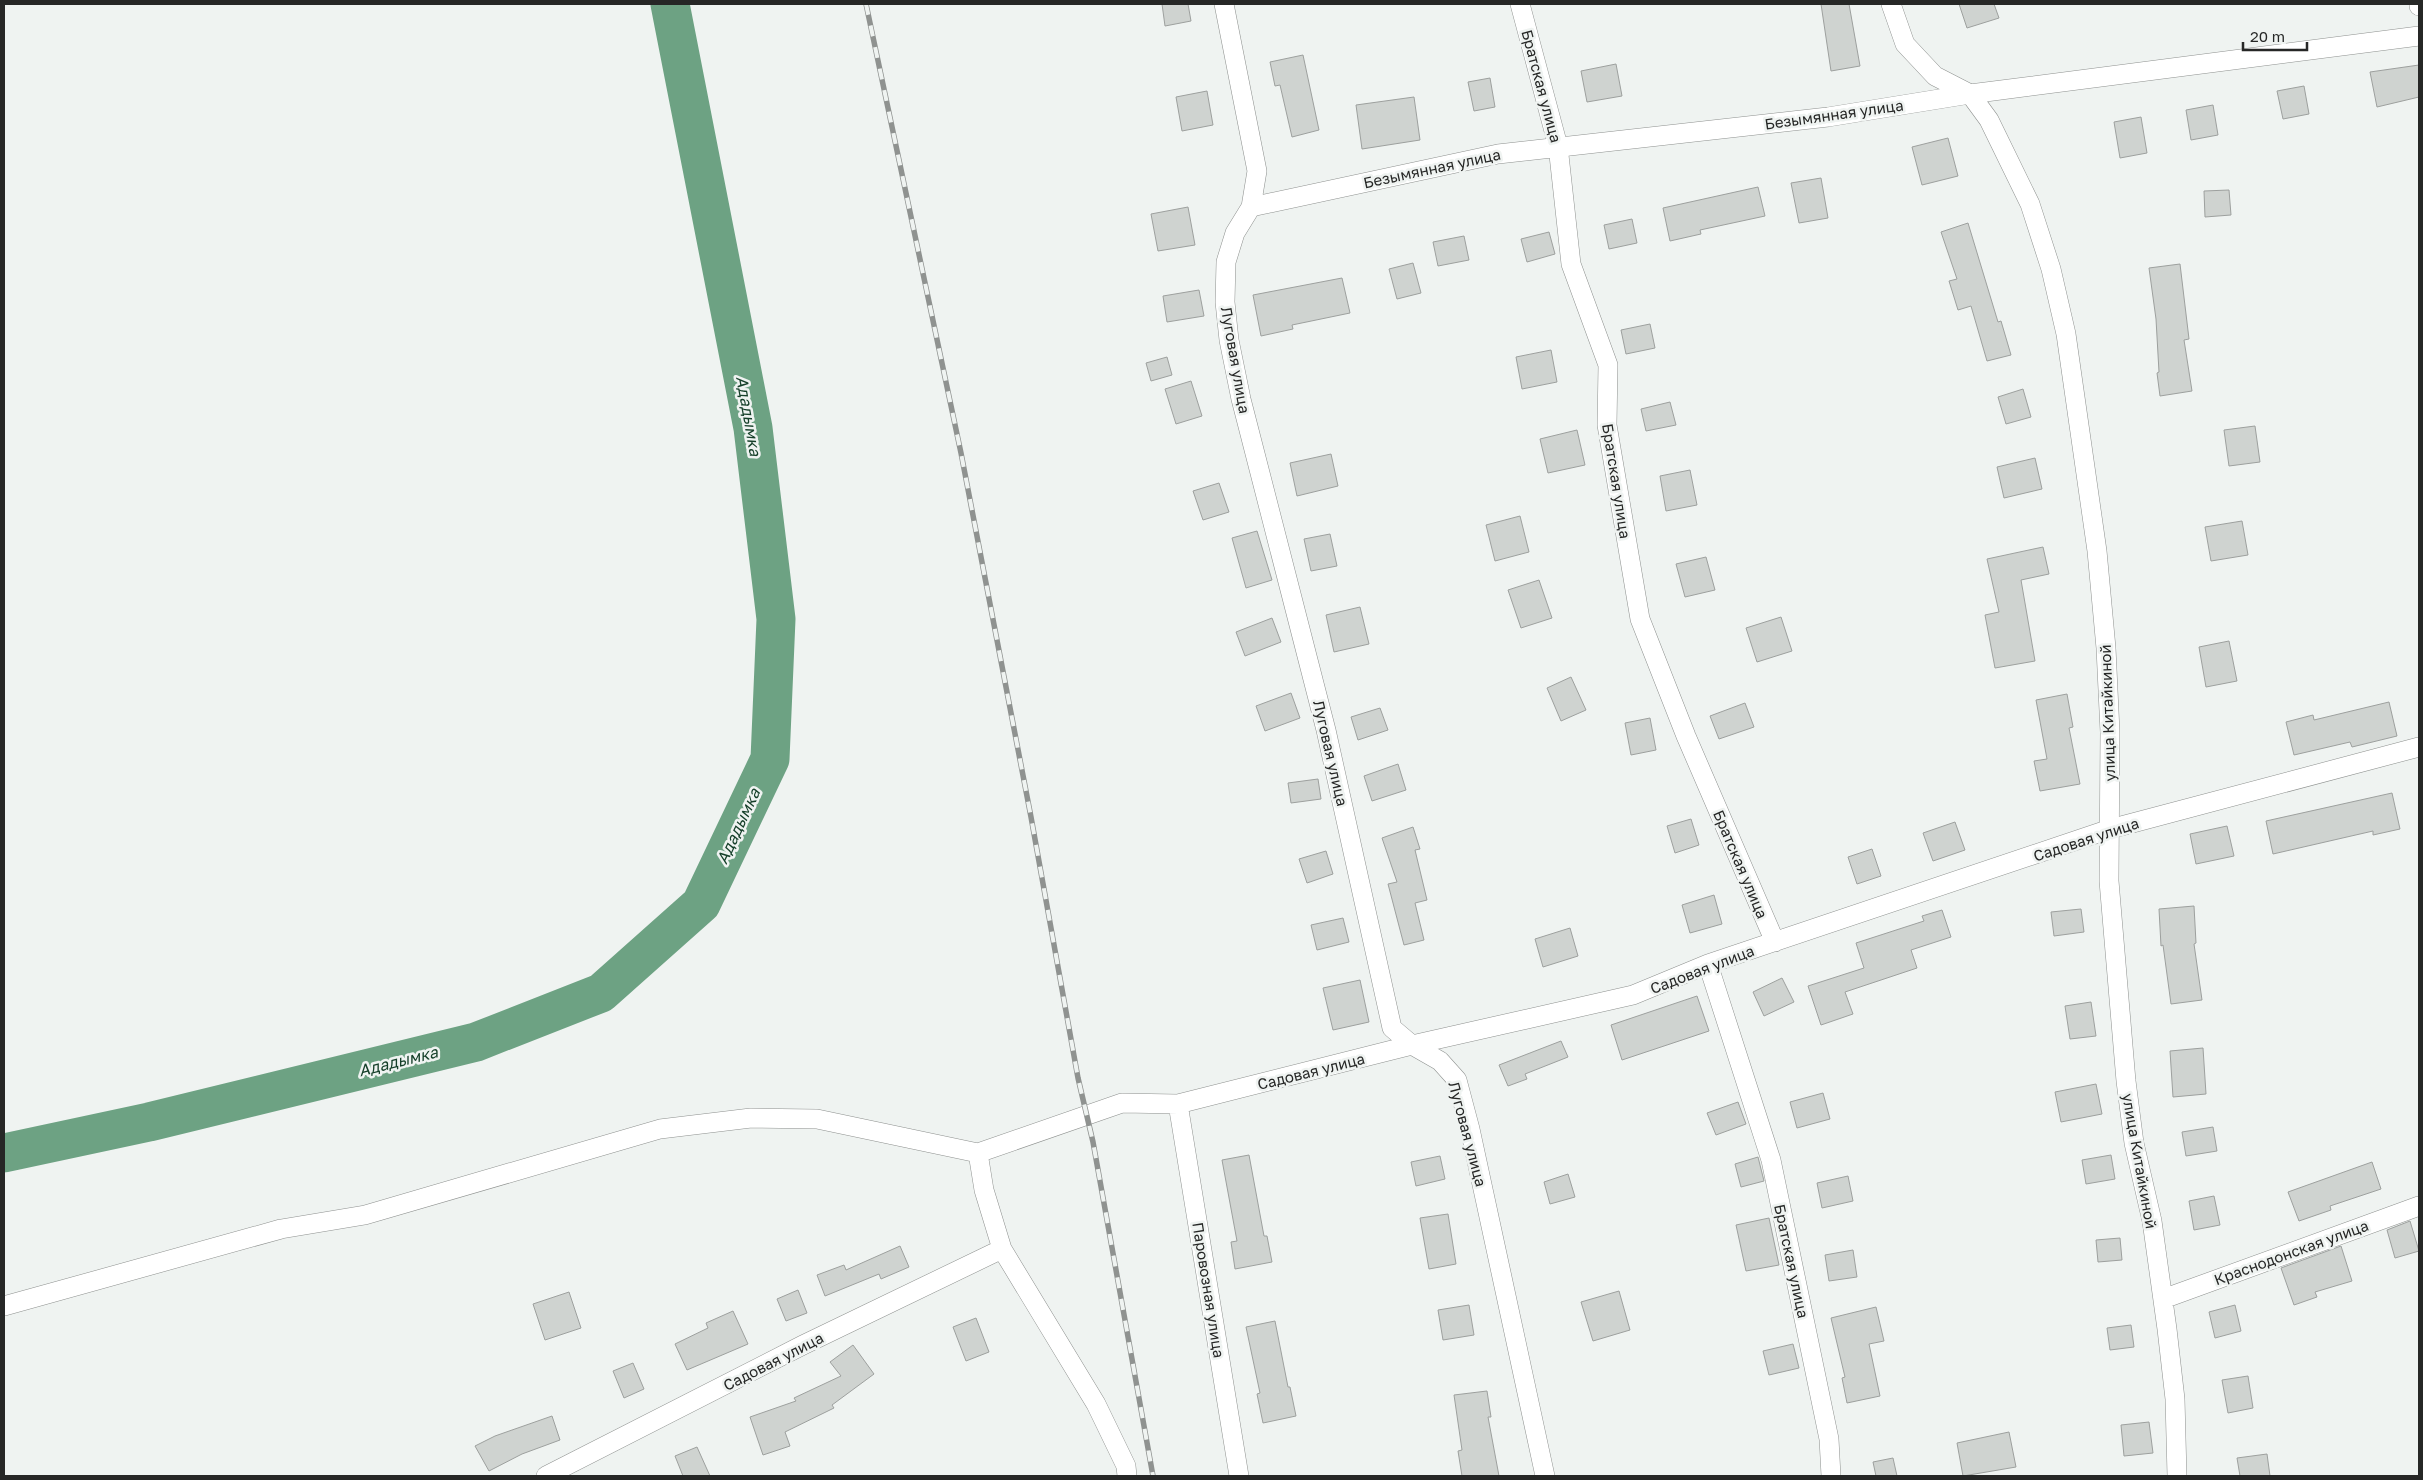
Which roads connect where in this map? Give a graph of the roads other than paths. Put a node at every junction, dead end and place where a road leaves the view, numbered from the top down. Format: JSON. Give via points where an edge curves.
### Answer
{"nodes":[{"id":1,"x":1224,"y":4,"type":"edge"},
{"id":2,"x":1520,"y":4,"type":"edge"},
{"id":3,"x":1891,"y":4,"type":"edge"},
{"id":4,"x":2419,"y":36,"type":"edge"},
{"id":5,"x":1970,"y":94,"type":"junction"},
{"id":6,"x":1558,"y":146,"type":"junction"},
{"id":7,"x":1251,"y":207,"type":"junction"},
{"id":8,"x":2419,"y":747,"type":"edge"},
{"id":9,"x":2110,"y":830,"type":"junction"},
{"id":10,"x":1775,"y":942,"type":"junction"},
{"id":11,"x":1708,"y":964,"type":"junction"},
{"id":12,"x":1412,"y":1045,"type":"junction"},
{"id":13,"x":1178,"y":1104,"type":"junction"},
{"id":14,"x":978,"y":1153,"type":"junction"},
{"id":15,"x":2419,"y":1206,"type":"edge"},
{"id":16,"x":1002,"y":1249,"type":"junction"},
{"id":17,"x":2163,"y":1299,"type":"junction"},
{"id":18,"x":4,"y":1306,"type":"edge"},
{"id":19,"x":546,"y":1476,"type":"edge"},
{"id":20,"x":1127,"y":1476,"type":"edge"},
{"id":21,"x":1239,"y":1476,"type":"edge"},
{"id":22,"x":1545,"y":1476,"type":"edge"},
{"id":23,"x":1831,"y":1476,"type":"edge"},
{"id":24,"x":2176,"y":1476,"type":"edge"}],
"edges":[{"from":1,"to":7,"type":"street","name":"Луговая улица","via":[[1257,171]]},
{"from":2,"to":6,"type":"street","name":"Братская улица"},
{"from":3,"to":5,"type":"street","name":"улица Китайкиной","via":[[1905,44],[1935,76]]},
{"from":4,"to":5,"type":"street","name":"Безымянная улица"},
{"from":5,"to":6,"type":"street","name":"Безымянная улица","via":[[1828,117]]},
{"from":5,"to":9,"type":"street","name":"улица Китайкиной","via":[[1989,120],[2030,204],[2051,269],[2066,334],[2097,551],[2106,648]]},
{"from":6,"to":7,"type":"street","name":"Безымянная улица","via":[[1498,154]]},
{"from":6,"to":10,"type":"street","name":"Братская улица","via":[[1571,264],[1608,365],[1607,425],[1640,619],[1686,736]]},
{"from":7,"to":12,"type":"street","name":"Луговая улица","via":[[1235,233],[1226,262],[1225,302],[1231,348],[1241,399],[1326,730],[1392,1028]]},
{"from":8,"to":9,"type":"street","name":"Садовая улица"},
{"from":9,"to":10,"type":"street","name":"Садовая улица"},
{"from":9,"to":17,"type":"street","name":"улица Китайкиной","via":[[2109,881],[2126,1081]]},
{"from":10,"to":11,"type":"street","name":"Садовая улица"},
{"from":11,"to":12,"type":"street","name":"Садовая улица","via":[[1633,995]]},
{"from":11,"to":23,"type":"street","name":"Братская улица","via":[[1771,1160],[1830,1439]]},
{"from":12,"to":13,"type":"street","name":"Садовая улица"},
{"from":12,"to":22,"type":"street","name":"Луговая улица","via":[[1440,1061],[1457,1080]]},
{"from":13,"to":14,"type":"street","name":"Садовая улица","via":[[1122,1103]]},
{"from":13,"to":21,"type":"street","name":"Паровозная улица"},
{"from":14,"to":16,"type":"street","via":[[984,1190]]},
{"from":14,"to":18,"type":"street","via":[[817,1119],[751,1118],[660,1129],[365,1215],[281,1229]]},
{"from":15,"to":17,"type":"street","name":"Краснодонская улица"},
{"from":16,"to":19,"type":"street","name":"Садовая улица"},
{"from":16,"to":20,"type":"street","via":[[1096,1404],[1126,1466]]},
{"from":17,"to":24,"type":"street","name":"улица Китайкиной","via":[[2175,1399]]}]}
